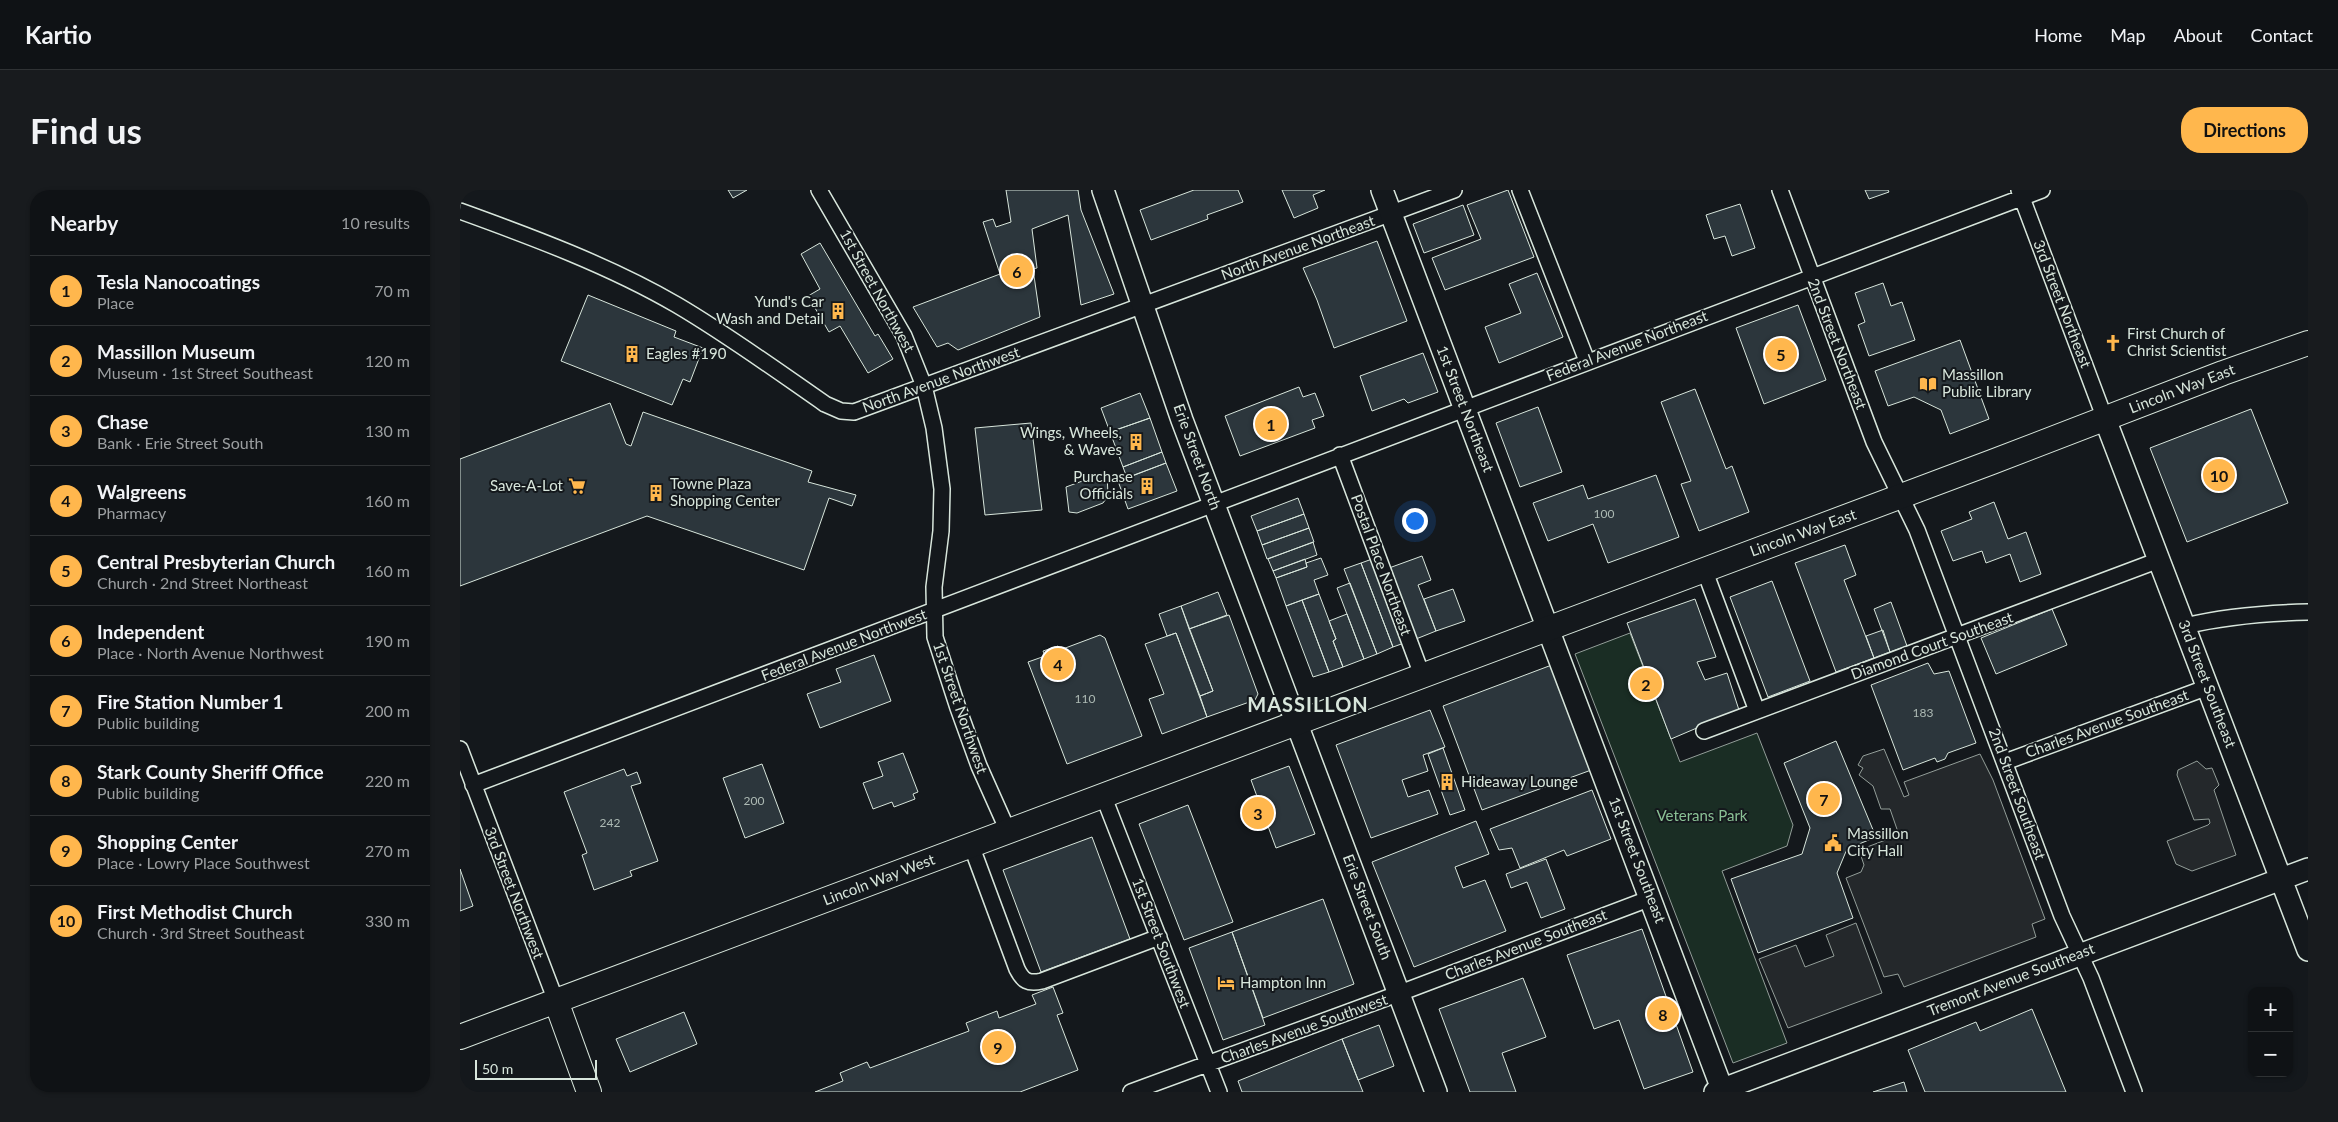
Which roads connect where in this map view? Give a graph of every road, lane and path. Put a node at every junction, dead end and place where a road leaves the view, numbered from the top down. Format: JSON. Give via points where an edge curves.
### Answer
{"nodes":[{"id":1,"x":819,"y":190,"type":"edge"},
{"id":2,"x":1103,"y":190,"type":"edge"},
{"id":3,"x":1382,"y":190,"type":"edge"},
{"id":4,"x":1454,"y":190,"type":"edge"},
{"id":5,"x":1520,"y":190,"type":"edge"},
{"id":6,"x":1780,"y":190,"type":"edge"},
{"id":7,"x":2042,"y":190,"type":"edge"},
{"id":8,"x":2021,"y":194,"type":"edge"},
{"id":9,"x":460,"y":211,"type":"edge"},
{"id":10,"x":1391,"y":213,"type":"junction"},
{"id":11,"x":1812,"y":276,"type":"junction"},
{"id":12,"x":1143,"y":306,"type":"junction"},
{"id":13,"x":2308,"y":343,"type":"edge"},
{"id":14,"x":1587,"y":361,"type":"junction"},
{"id":15,"x":924,"y":386,"type":"junction"},
{"id":16,"x":1464,"y":407,"type":"junction"},
{"id":17,"x":2105,"y":418,"type":"junction"},
{"id":18,"x":1340,"y":455,"type":"junction"},
{"id":19,"x":1901,"y":496,"type":"junction"},
{"id":20,"x":1213,"y":503,"type":"junction"},
{"id":21,"x":2159,"y":560,"type":"junction"},
{"id":22,"x":1704,"y":569,"type":"junction"},
{"id":23,"x":933,"y":611,"type":"junction"},
{"id":24,"x":2308,"y":612,"type":"edge"},
{"id":25,"x":2185,"y":626,"type":"junction"},
{"id":26,"x":1549,"y":627,"type":"junction"},
{"id":27,"x":1957,"y":636,"type":"junction"},
{"id":28,"x":1422,"y":675,"type":"junction"},
{"id":29,"x":2208,"y":687,"type":"junction"},
{"id":30,"x":1757,"y":711,"type":"junction"},
{"id":31,"x":1297,"y":722,"type":"junction"},
{"id":32,"x":1704,"y":731,"type":"dead end"},
{"id":33,"x":460,"y":749,"type":"edge"},
{"id":34,"x":2005,"y":762,"type":"junction"},
{"id":35,"x":473,"y":785,"type":"junction"},
{"id":36,"x":1104,"y":795,"type":"junction"},
{"id":37,"x":1008,"y":831,"type":"junction"},
{"id":38,"x":971,"y":845,"type":"junction"},
{"id":39,"x":2308,"y":869,"type":"edge"},
{"id":40,"x":2281,"y":878,"type":"junction"},
{"id":41,"x":1651,"y":898,"type":"junction"},
{"id":42,"x":1159,"y":937,"type":"junction"},
{"id":43,"x":2308,"y":950,"type":"edge"},
{"id":44,"x":2079,"y":954,"type":"junction"},
{"id":45,"x":1400,"y":993,"type":"junction"},
{"id":46,"x":556,"y":1001,"type":"junction"},
{"id":47,"x":460,"y":1037,"type":"edge"},
{"id":48,"x":1208,"y":1064,"type":"junction"},
{"id":49,"x":1720,"y":1091,"type":"edge"},
{"id":50,"x":589,"y":1092,"type":"edge"},
{"id":51,"x":1131,"y":1092,"type":"edge"},
{"id":52,"x":1219,"y":1092,"type":"edge"},
{"id":53,"x":1436,"y":1092,"type":"edge"},
{"id":54,"x":2134,"y":1092,"type":"edge"}],
"edges":[{"from":1,"to":15,"type":"street","name":"1st Street Northwest","via":[[904,336]]},
{"from":2,"to":12,"type":"street","name":"Erie Street North"},
{"from":3,"to":10,"type":"street","name":"1st Street Northeast"},
{"from":4,"to":10,"type":"street","name":"North Avenue Northeast"},
{"from":5,"to":14,"type":"street"},
{"from":6,"to":11,"type":"street","name":"2nd Street Northeast"},
{"from":7,"to":8,"type":"street","name":"Federal Avenue Northeast"},
{"from":8,"to":11,"type":"street","name":"Federal Avenue Northeast"},
{"from":8,"to":17,"type":"street","name":"3rd Street Northeast"},
{"from":9,"to":15,"type":"street","name":"North Avenue Northwest","via":[[644,287],[841,411],[854,412]]},
{"from":10,"to":12,"type":"street","name":"North Avenue Northeast"},
{"from":10,"to":16,"type":"street","name":"1st Street Northeast"},
{"from":11,"to":14,"type":"street","name":"Federal Avenue Northeast"},
{"from":11,"to":19,"type":"street","name":"2nd Street Northeast","via":[[1874,442]]},
{"from":12,"to":15,"type":"street","name":"North Avenue Northwest"},
{"from":12,"to":20,"type":"street","name":"Erie Street North"},
{"from":13,"to":17,"type":"main road","name":"Lincoln Way East"},
{"from":14,"to":16,"type":"street","name":"Federal Avenue Northeast"},
{"from":15,"to":23,"type":"street","name":"1st Street Northwest","via":[[934,428],[942,489]]},
{"from":16,"to":18,"type":"street","name":"Federal Avenue Northeast"},
{"from":16,"to":26,"type":"street","name":"1st Street Northeast"},
{"from":17,"to":19,"type":"main road","name":"Lincoln Way East"},
{"from":17,"to":21,"type":"street","name":"3rd Street Southeast"},
{"from":18,"to":20,"type":"street","name":"Federal Avenue Northeast"},
{"from":18,"to":28,"type":"street","name":"Postal Place Northeast"},
{"from":19,"to":22,"type":"main road","name":"Lincoln Way East"},
{"from":19,"to":27,"type":"street","name":"2nd Street Southeast"},
{"from":20,"to":23,"type":"street","name":"Federal Avenue Northwest"},
{"from":20,"to":31,"type":"street","name":"Erie Street North"},
{"from":21,"to":25,"type":"street","name":"3rd Street Southeast"},
{"from":21,"to":27,"type":"street","name":"Diamond Court Southeast"},
{"from":22,"to":26,"type":"main road","name":"Lincoln Way East"},
{"from":22,"to":30,"type":"street"},
{"from":23,"to":35,"type":"street","name":"Federal Avenue Northwest"},
{"from":23,"to":37,"type":"street","name":"1st Street Northwest","via":[[938,650],[979,766]]},
{"from":24,"to":25,"type":"street","via":[[2236,616]]},
{"from":25,"to":29,"type":"street","name":"3rd Street Southeast"},
{"from":26,"to":28,"type":"main road","name":"Lincoln Way East"},
{"from":26,"to":41,"type":"street","name":"1st Street Southeast"},
{"from":27,"to":30,"type":"street","name":"Diamond Court Southeast"},
{"from":27,"to":34,"type":"street","name":"2nd Street Southeast"},
{"from":28,"to":31,"type":"main road","name":"Lincoln Way East"},
{"from":29,"to":34,"type":"street","name":"Charles Avenue Southeast"},
{"from":29,"to":40,"type":"street","name":"3rd Street Southeast"},
{"from":30,"to":32,"type":"street","name":"Diamond Court Southeast"},
{"from":31,"to":36,"type":"main road","name":"Lincoln Way West"},
{"from":31,"to":45,"type":"street","name":"Erie Street South"},
{"from":33,"to":35,"type":"street","name":"3rd Street Northwest"},
{"from":34,"to":44,"type":"street","name":"2nd Street Southeast"},
{"from":35,"to":46,"type":"street","name":"3rd Street Northwest"},
{"from":36,"to":37,"type":"main road","name":"Lincoln Way West"},
{"from":36,"to":42,"type":"street","name":"1st Street Southwest"},
{"from":37,"to":38,"type":"main road","name":"Lincoln Way West"},
{"from":38,"to":42,"type":"street","via":[[1017,969],[1026,981],[1042,981]]},
{"from":38,"to":46,"type":"main road","name":"Lincoln Way West"},
{"from":39,"to":40,"type":"street","name":"Tremont Avenue Southeast"},
{"from":40,"to":43,"type":"street","name":"3rd Street Southeast"},
{"from":40,"to":44,"type":"street","name":"Tremont Avenue Southeast"},
{"from":41,"to":45,"type":"street","name":"Charles Avenue Southeast"},
{"from":41,"to":49,"type":"street","name":"1st Street Southeast"},
{"from":42,"to":48,"type":"street","name":"1st Street Southwest"},
{"from":44,"to":49,"type":"street","name":"Tremont Avenue Southeast"},
{"from":44,"to":54,"type":"street","name":"2nd Street Southeast"},
{"from":45,"to":48,"type":"street","name":"Charles Avenue Southwest"},
{"from":45,"to":53,"type":"street","name":"Erie Street South"},
{"from":46,"to":47,"type":"main road","name":"Lincoln Way West"},
{"from":46,"to":50,"type":"main road"},
{"from":48,"to":51,"type":"street","name":"Charles Avenue Southwest"},
{"from":48,"to":52,"type":"street","name":"1st Street Southwest"}]}
